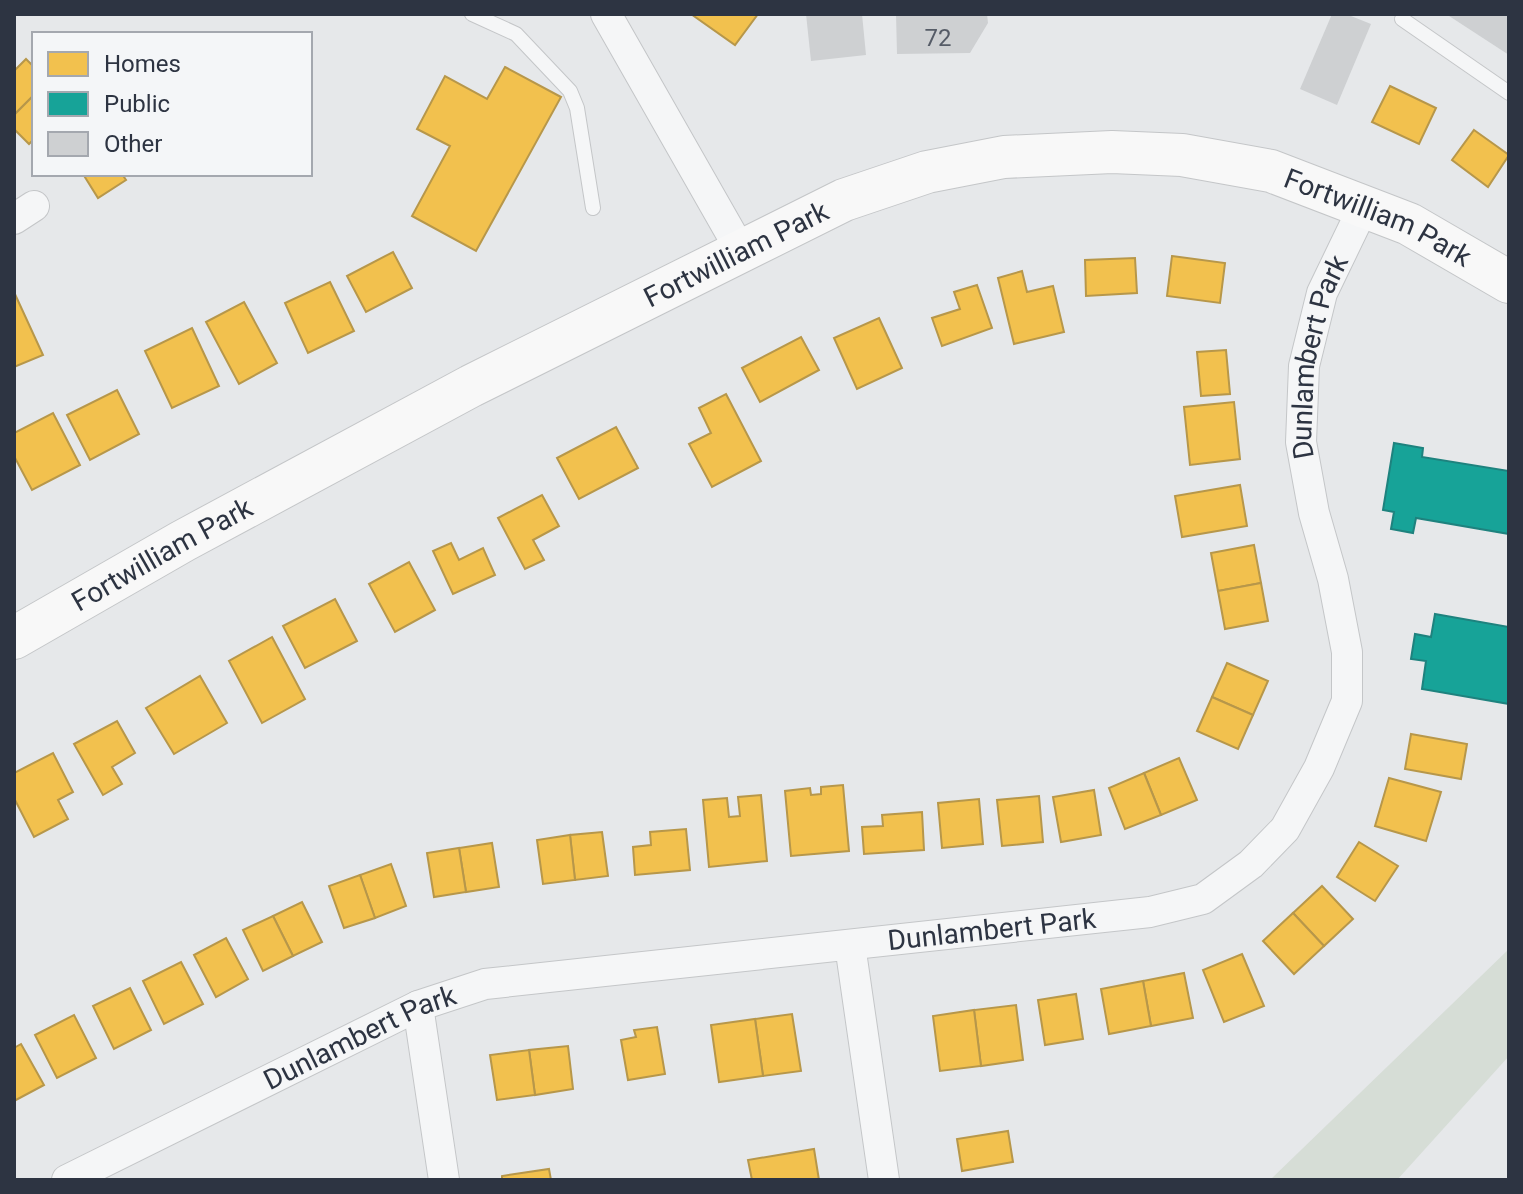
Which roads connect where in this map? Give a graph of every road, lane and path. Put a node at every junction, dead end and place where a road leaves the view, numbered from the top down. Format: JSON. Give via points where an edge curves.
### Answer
{"nodes":[{"id":1,"x":472,"y":14,"type":"edge"},
{"id":2,"x":606,"y":14,"type":"edge"},
{"id":3,"x":1402,"y":19,"type":"dead end"},
{"id":4,"x":1509,"y":93,"type":"edge"},
{"id":5,"x":593,"y":208,"type":"dead end"},
{"id":6,"x":1363,"y":208,"type":"junction"},
{"id":7,"x":741,"y":251,"type":"junction"},
{"id":8,"x":1509,"y":282,"type":"edge"},
{"id":9,"x":14,"y":638,"type":"edge"},
{"id":10,"x":850,"y":945,"type":"junction"},
{"id":11,"x":418,"y":1006,"type":"junction"},
{"id":12,"x":67,"y":1180,"type":"edge"},
{"id":13,"x":444,"y":1180,"type":"edge"},
{"id":14,"x":884,"y":1180,"type":"edge"}],
"edges":[{"from":1,"to":5,"type":"lane","via":[[516,34],[570,91]]},
{"from":2,"to":7,"type":"street"},
{"from":3,"to":4,"type":"lane"},
{"from":6,"to":7,"type":"street","name":"Fortwilliam Park","via":[[1271,171],[1182,155],[1004,157],[927,172],[844,200]]},
{"from":6,"to":8,"type":"street","name":"Fortwilliam Park","via":[[1409,224]]},
{"from":6,"to":10,"type":"street","name":"Dunlambert Park","via":[[1322,293],[1304,366],[1301,442],[1347,652],[1347,701],[1319,768],[1285,829],[1251,864],[1203,899],[1150,912]]},
{"from":7,"to":9,"type":"street","name":"Fortwilliam Park","via":[[471,386]]},
{"from":10,"to":11,"type":"street","name":"Dunlambert Park","via":[[485,984]]},
{"from":10,"to":14,"type":"street"},
{"from":11,"to":12,"type":"street","name":"Dunlambert Park"},
{"from":11,"to":13,"type":"street"}]}
